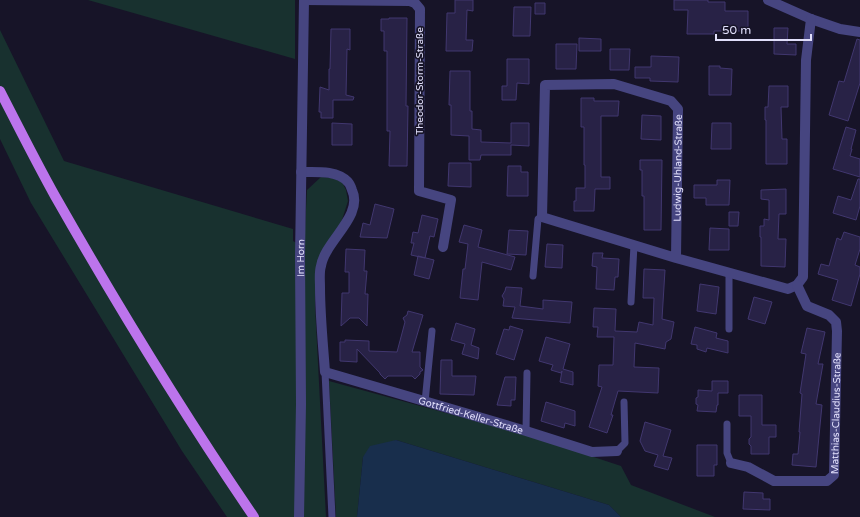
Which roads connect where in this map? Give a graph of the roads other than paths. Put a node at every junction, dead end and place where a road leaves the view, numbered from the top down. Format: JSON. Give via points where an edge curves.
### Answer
{"nodes":[{"id":1,"x":304,"y":0,"type":"edge"},
{"id":2,"x":768,"y":0,"type":"edge"},
{"id":3,"x":416,"y":1,"type":"edge"},
{"id":4,"x":811,"y":19,"type":"junction"},
{"id":5,"x":860,"y":32,"type":"edge"},
{"id":6,"x":0,"y":91,"type":"edge"},
{"id":7,"x":301,"y":172,"type":"junction"},
{"id":8,"x":542,"y":217,"type":"junction"},
{"id":9,"x":634,"y":245,"type":"junction"},
{"id":10,"x":443,"y":247,"type":"dead end"},
{"id":11,"x":676,"y":258,"type":"junction"},
{"id":12,"x":729,"y":273,"type":"junction"},
{"id":13,"x":533,"y":276,"type":"dead end"},
{"id":14,"x":797,"y":285,"type":"junction"},
{"id":15,"x":631,"y":302,"type":"dead end"},
{"id":16,"x":729,"y":329,"type":"dead end"},
{"id":17,"x":432,"y":331,"type":"dead end"},
{"id":18,"x":325,"y":372,"type":"junction"},
{"id":19,"x":527,"y":373,"type":"dead end"},
{"id":20,"x":425,"y":402,"type":"junction"},
{"id":21,"x":624,"y":402,"type":"dead end"},
{"id":22,"x":727,"y":424,"type":"dead end"},
{"id":23,"x":526,"y":431,"type":"junction"},
{"id":24,"x":616,"y":451,"type":"joint"},
{"id":25,"x":731,"y":463,"type":"joint"},
{"id":26,"x":254,"y":517,"type":"edge"},
{"id":27,"x":299,"y":517,"type":"edge"},
{"id":28,"x":332,"y":517,"type":"edge"}],
"edges":[{"from":1,"to":3,"type":"street","name":"Theodor-Storm-Straße"},
{"from":1,"to":7,"type":"street","name":"Im Horn"},
{"from":2,"to":4,"type":"street"},
{"from":3,"to":10,"type":"street","name":"Theodor-Storm-Straße","via":[[420,9],[419,191],[451,200]]},
{"from":4,"to":5,"type":"street","via":[[840,29]]},
{"from":4,"to":14,"type":"street","via":[[806,60],[803,277]]},
{"from":6,"to":26,"type":"main road","via":[[54,195],[118,304],[196,431]]},
{"from":7,"to":18,"type":"street","via":[[327,173],[342,177],[349,182],[354,194],[353,208],[342,231],[330,244],[321,265],[320,304]]},
{"from":7,"to":27,"type":"street","name":"Im Horn"},
{"from":8,"to":9,"type":"street"},
{"from":8,"to":11,"type":"street","name":"Ludwig-Uhland-Straße","via":[[545,85],[614,84],[671,101],[678,109]]},
{"from":8,"to":13,"type":"lane","via":[[538,219]]},
{"from":9,"to":11,"type":"street"},
{"from":9,"to":15,"type":"lane"},
{"from":11,"to":12,"type":"street"},
{"from":12,"to":14,"type":"street","via":[[788,289]]},
{"from":12,"to":16,"type":"lane"},
{"from":14,"to":25,"type":"street","name":"Matthias-Claudius-Straße","via":[[807,306],[829,315],[836,322],[834,475],[827,481],[774,481],[748,467]]},
{"from":17,"to":20,"type":"lane"},
{"from":18,"to":20,"type":"street","name":"Gottfried-Keller-Straße"},
{"from":18,"to":28,"type":"lane"},
{"from":19,"to":23,"type":"lane"},
{"from":20,"to":23,"type":"street","name":"Gottfried-Keller-Straße"},
{"from":21,"to":24,"type":"lane","via":[[625,443]]},
{"from":22,"to":25,"type":"lane","via":[[727,453]]},
{"from":23,"to":24,"type":"street","name":"Gottfried-Keller-Straße","via":[[592,452]]}]}
